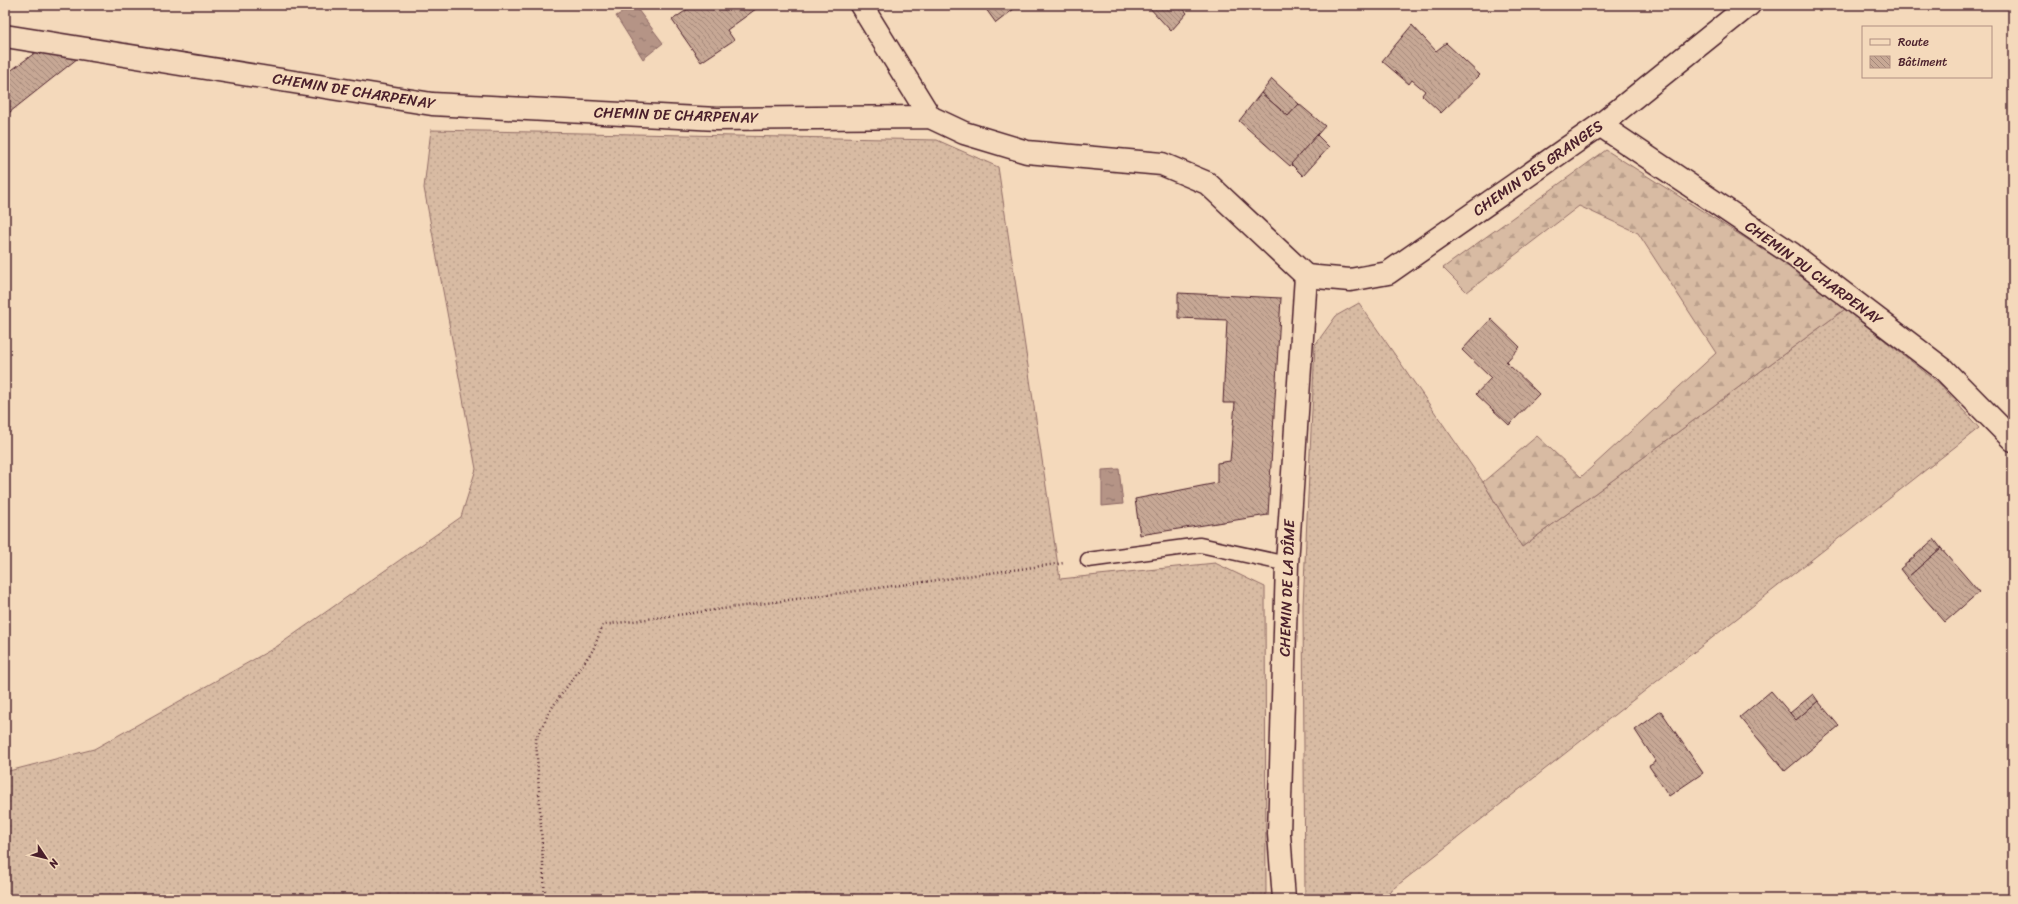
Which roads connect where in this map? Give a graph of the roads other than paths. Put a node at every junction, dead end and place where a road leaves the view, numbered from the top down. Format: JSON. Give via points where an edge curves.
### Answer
{"nodes":[{"id":1,"x":861,"y":5,"type":"edge"},
{"id":2,"x":1749,"y":5,"type":"edge"},
{"id":3,"x":5,"y":36,"type":"edge"},
{"id":4,"x":930,"y":117,"type":"junction"},
{"id":5,"x":1600,"y":125,"type":"junction"},
{"id":6,"x":1306,"y":276,"type":"junction"},
{"id":7,"x":2013,"y":440,"type":"edge"},
{"id":8,"x":1088,"y":560,"type":"road end"},
{"id":9,"x":1287,"y":564,"type":"junction"},
{"id":10,"x":1284,"y":899,"type":"edge"}],
"edges":[{"from":1,"to":4,"type":"street"},
{"from":2,"to":5,"type":"street","name":"CHEMIN DES GRANGES"},
{"from":3,"to":4,"type":"street","name":"CHEMIN DE CHARPENAY","via":[[432,104],[717,119]]},
{"from":4,"to":6,"type":"street","name":"CHEMIN DE CHARPENAY","via":[[964,133],[1028,152],[1162,164],[1207,183]]},
{"from":5,"to":6,"type":"street","name":"CHEMIN DES GRANGES","via":[[1388,273],[1350,280]]},
{"from":5,"to":7,"type":"street","name":"CHEMIN DU CHARPENAY","via":[[1792,254],[1943,369]]},
{"from":6,"to":9,"type":"street","name":"CHEMIN DE LA DÎME"},
{"from":8,"to":9,"type":"lane","via":[[1200,545]]},
{"from":9,"to":10,"type":"street","name":"CHEMIN DE LA DÎME","via":[[1279,834]]}]}
